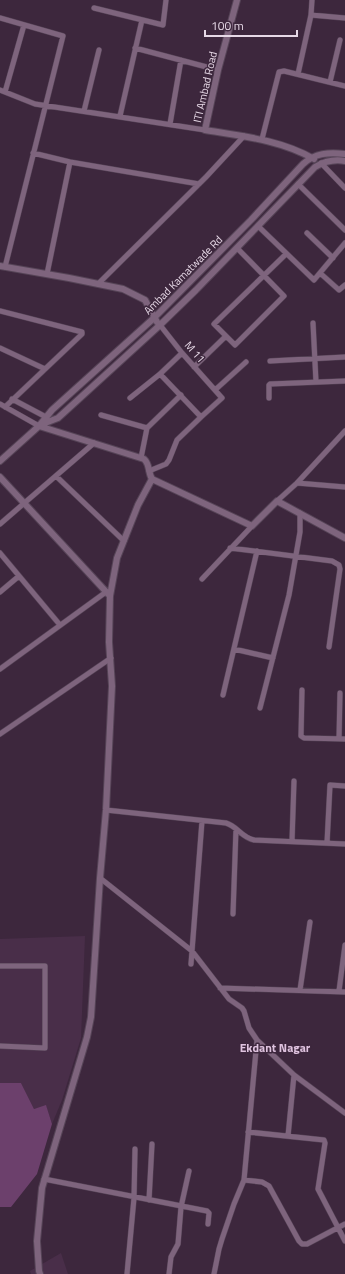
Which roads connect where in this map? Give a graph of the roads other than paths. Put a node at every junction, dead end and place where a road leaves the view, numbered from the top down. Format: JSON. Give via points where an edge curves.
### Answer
{"nodes":[{"id":1,"x":166,"y":0,"type":"edge"},
{"id":2,"x":237,"y":0,"type":"edge"},
{"id":3,"x":312,"y":0,"type":"edge"},
{"id":4,"x":94,"y":8,"type":"dead end"},
{"id":5,"x":311,"y":15,"type":"junction"},
{"id":6,"x":0,"y":18,"type":"edge"},
{"id":7,"x":345,"y":18,"type":"edge"},
{"id":8,"x":142,"y":20,"type":"junction"},
{"id":9,"x":24,"y":25,"type":"junction"},
{"id":10,"x":340,"y":40,"type":"dead end"},
{"id":11,"x":135,"y":48,"type":"junction"},
{"id":12,"x":99,"y":50,"type":"dead end"},
{"id":13,"x":181,"y":60,"type":"junction"},
{"id":14,"x":218,"y":70,"type":"junction"},
{"id":15,"x":298,"y":74,"type":"junction"},
{"id":16,"x":330,"y":82,"type":"junction"},
{"id":17,"x":345,"y":86,"type":"edge"},
{"id":18,"x":3,"y":91,"type":"edge"},
{"id":19,"x":46,"y":105,"type":"junction"},
{"id":20,"x":84,"y":111,"type":"junction"},
{"id":21,"x":120,"y":116,"type":"junction"},
{"id":22,"x":170,"y":124,"type":"junction"},
{"id":23,"x":205,"y":130,"type":"junction"},
{"id":24,"x":244,"y":136,"type":"junction"},
{"id":25,"x":262,"y":139,"type":"junction"},
{"id":26,"x":34,"y":153,"type":"junction"},
{"id":27,"x":343,"y":154,"type":"edge"},
{"id":28,"x":312,"y":157,"type":"junction"},
{"id":29,"x":343,"y":161,"type":"edge"},
{"id":30,"x":70,"y":162,"type":"junction"},
{"id":31,"x":321,"y":163,"type":"junction"},
{"id":32,"x":199,"y":184,"type":"junction"},
{"id":33,"x":298,"y":184,"type":"junction"},
{"id":34,"x":345,"y":188,"type":"edge"},
{"id":35,"x":258,"y":226,"type":"junction"},
{"id":36,"x":345,"y":230,"type":"edge"},
{"id":37,"x":307,"y":233,"type":"dead end"},
{"id":38,"x":345,"y":244,"type":"edge"},
{"id":39,"x":237,"y":248,"type":"junction"},
{"id":40,"x":286,"y":254,"type":"junction"},
{"id":41,"x":333,"y":258,"type":"junction"},
{"id":42,"x":2,"y":266,"type":"edge"},
{"id":43,"x":47,"y":274,"type":"junction"},
{"id":44,"x":320,"y":274,"type":"junction"},
{"id":45,"x":264,"y":276,"type":"junction"},
{"id":46,"x":98,"y":284,"type":"junction"},
{"id":47,"x":345,"y":285,"type":"edge"},
{"id":48,"x":0,"y":311,"type":"edge"},
{"id":49,"x":154,"y":318,"type":"junction"},
{"id":50,"x":313,"y":323,"type":"dead end"},
{"id":51,"x":160,"y":325,"type":"junction"},
{"id":52,"x":226,"y":336,"type":"junction"},
{"id":53,"x":0,"y":348,"type":"edge"},
{"id":54,"x":182,"y":353,"type":"junction"},
{"id":55,"x":345,"y":357,"type":"edge"},
{"id":56,"x":315,"y":358,"type":"junction"},
{"id":57,"x":270,"y":361,"type":"dead end"},
{"id":58,"x":246,"y":362,"type":"dead end"},
{"id":59,"x":194,"y":367,"type":"junction"},
{"id":60,"x":45,"y":369,"type":"junction"},
{"id":61,"x":160,"y":374,"type":"junction"},
{"id":62,"x":345,"y":381,"type":"edge"},
{"id":63,"x":316,"y":382,"type":"junction"},
{"id":64,"x":215,"y":390,"type":"junction"},
{"id":65,"x":181,"y":395,"type":"junction"},
{"id":66,"x":130,"y":398,"type":"dead end"},
{"id":67,"x":269,"y":398,"type":"dead end"},
{"id":68,"x":12,"y":400,"type":"junction"},
{"id":69,"x":2,"y":405,"type":"edge"},
{"id":70,"x":101,"y":415,"type":"dead end"},
{"id":71,"x":46,"y":417,"type":"junction"},
{"id":72,"x":201,"y":417,"type":"junction"},
{"id":73,"x":39,"y":426,"type":"junction"},
{"id":74,"x":147,"y":428,"type":"junction"},
{"id":75,"x":345,"y":430,"type":"edge"},
{"id":76,"x":94,"y":444,"type":"junction"},
{"id":77,"x":141,"y":458,"type":"junction"},
{"id":78,"x":0,"y":461,"type":"edge"},
{"id":79,"x":149,"y":470,"type":"junction"},
{"id":80,"x":56,"y":476,"type":"junction"},
{"id":81,"x":0,"y":477,"type":"edge"},
{"id":82,"x":152,"y":479,"type":"junction"},
{"id":83,"x":296,"y":483,"type":"junction"},
{"id":84,"x":345,"y":487,"type":"edge"},
{"id":85,"x":277,"y":502,"type":"junction"},
{"id":86,"x":24,"y":503,"type":"junction"},
{"id":87,"x":300,"y":513,"type":"junction"},
{"id":88,"x":0,"y":524,"type":"edge"},
{"id":89,"x":252,"y":526,"type":"junction"},
{"id":90,"x":345,"y":538,"type":"edge"},
{"id":91,"x":124,"y":541,"type":"junction"},
{"id":92,"x":230,"y":548,"type":"junction"},
{"id":93,"x":257,"y":551,"type":"junction"},
{"id":94,"x":0,"y":553,"type":"edge"},
{"id":95,"x":296,"y":556,"type":"junction"},
{"id":96,"x":19,"y":576,"type":"junction"},
{"id":97,"x":202,"y":579,"type":"dead end"},
{"id":98,"x":0,"y":592,"type":"edge"},
{"id":99,"x":108,"y":594,"type":"junction"},
{"id":100,"x":60,"y":625,"type":"junction"},
{"id":101,"x":329,"y":647,"type":"dead end"},
{"id":102,"x":234,"y":649,"type":"junction"},
{"id":103,"x":111,"y":658,"type":"junction"},
{"id":104,"x":273,"y":658,"type":"junction"},
{"id":105,"x":0,"y":668,"type":"edge"},
{"id":106,"x":302,"y":690,"type":"dead end"},
{"id":107,"x":340,"y":693,"type":"dead end"},
{"id":108,"x":223,"y":695,"type":"dead end"},
{"id":109,"x":260,"y":708,"type":"dead end"},
{"id":110,"x":0,"y":734,"type":"edge"},
{"id":111,"x":338,"y":739,"type":"junction"},
{"id":112,"x":345,"y":739,"type":"edge"},
{"id":113,"x":294,"y":781,"type":"dead end"},
{"id":114,"x":345,"y":786,"type":"edge"},
{"id":115,"x":106,"y":810,"type":"junction"},
{"id":116,"x":202,"y":820,"type":"junction"},
{"id":117,"x":236,"y":828,"type":"junction"},
{"id":118,"x":292,"y":841,"type":"junction"},
{"id":119,"x":327,"y":843,"type":"junction"},
{"id":120,"x":345,"y":844,"type":"edge"},
{"id":121,"x":100,"y":878,"type":"junction"},
{"id":122,"x":233,"y":914,"type":"dead end"},
{"id":123,"x":310,"y":922,"type":"dead end"},
{"id":124,"x":345,"y":945,"type":"edge"},
{"id":125,"x":192,"y":951,"type":"junction"},
{"id":126,"x":191,"y":964,"type":"dead end"},
{"id":127,"x":0,"y":966,"type":"edge"},
{"id":128,"x":220,"y":988,"type":"junction"},
{"id":129,"x":300,"y":990,"type":"junction"},
{"id":130,"x":339,"y":992,"type":"junction"},
{"id":131,"x":345,"y":992,"type":"edge"},
{"id":132,"x":257,"y":1040,"type":"junction"},
{"id":133,"x":0,"y":1046,"type":"edge"},
{"id":134,"x":294,"y":1075,"type":"junction"},
{"id":135,"x":345,"y":1113,"type":"edge"},
{"id":136,"x":248,"y":1132,"type":"junction"},
{"id":137,"x":288,"y":1136,"type":"junction"},
{"id":138,"x":152,"y":1144,"type":"dead end"},
{"id":139,"x":135,"y":1149,"type":"dead end"},
{"id":140,"x":189,"y":1171,"type":"dead end"},
{"id":141,"x":44,"y":1179,"type":"junction"},
{"id":142,"x":244,"y":1180,"type":"junction"},
{"id":143,"x":134,"y":1198,"type":"junction"},
{"id":144,"x":149,"y":1200,"type":"junction"},
{"id":145,"x":181,"y":1207,"type":"junction"},
{"id":146,"x":208,"y":1224,"type":"dead end"},
{"id":147,"x":345,"y":1224,"type":"edge"},
{"id":148,"x":338,"y":1228,"type":"junction"},
{"id":149,"x":345,"y":1241,"type":"edge"},
{"id":150,"x":39,"y":1273,"type":"edge"},
{"id":151,"x":127,"y":1274,"type":"edge"},
{"id":152,"x":168,"y":1274,"type":"edge"},
{"id":153,"x":214,"y":1274,"type":"edge"}],
"edges":[{"from":1,"to":8,"type":"street","via":[[163,25]]},
{"from":2,"to":14,"type":"street","name":"ITI Ambad Road"},
{"from":3,"to":5,"type":"street"},
{"from":4,"to":8,"type":"street"},
{"from":5,"to":7,"type":"street"},
{"from":5,"to":15,"type":"street"},
{"from":6,"to":9,"type":"street"},
{"from":8,"to":11,"type":"street"},
{"from":9,"to":18,"type":"street"},
{"from":9,"to":19,"type":"street","via":[[62,36]]},
{"from":10,"to":16,"type":"street"},
{"from":11,"to":13,"type":"street"},
{"from":11,"to":21,"type":"street"},
{"from":12,"to":20,"type":"street"},
{"from":13,"to":14,"type":"street"},
{"from":13,"to":22,"type":"street"},
{"from":14,"to":23,"type":"street","name":"ITI Ambad Road"},
{"from":15,"to":16,"type":"street"},
{"from":15,"to":25,"type":"street","via":[[281,71],[278,74]]},
{"from":16,"to":17,"type":"street"},
{"from":18,"to":19,"type":"street","via":[[35,104]]},
{"from":19,"to":20,"type":"street"},
{"from":19,"to":26,"type":"street"},
{"from":20,"to":21,"type":"street"},
{"from":21,"to":22,"type":"street"},
{"from":22,"to":23,"type":"street"},
{"from":23,"to":24,"type":"street","name":"ITI Ambad Road"},
{"from":24,"to":25,"type":"street","name":"ITI Ambad Road"},
{"from":24,"to":32,"type":"street"},
{"from":25,"to":28,"type":"street","name":"ITI Ambad Road"},
{"from":26,"to":30,"type":"street"},
{"from":26,"to":42,"type":"street"},
{"from":27,"to":28,"type":"street"},
{"from":27,"to":29,"type":"street"},
{"from":28,"to":31,"type":"street","name":"ITI Ambad Road"},
{"from":28,"to":49,"type":"street","name":"Ambad Kamatwade Rd"},
{"from":29,"to":31,"type":"street"},
{"from":30,"to":32,"type":"street"},
{"from":30,"to":43,"type":"street"},
{"from":31,"to":33,"type":"street","name":"Ambad Kamatwade Rd"},
{"from":31,"to":34,"type":"street"},
{"from":32,"to":46,"type":"street"},
{"from":33,"to":35,"type":"street","name":"Ambad Kamatwade Rd"},
{"from":33,"to":36,"type":"street"},
{"from":35,"to":39,"type":"street","name":"Ambad Kamatwade Rd"},
{"from":35,"to":40,"type":"street"},
{"from":37,"to":41,"type":"street"},
{"from":38,"to":41,"type":"street"},
{"from":39,"to":45,"type":"street"},
{"from":39,"to":51,"type":"street","name":"Ambad Kamatwade Rd"},
{"from":40,"to":44,"type":"street","via":[[314,280]]},
{"from":40,"to":45,"type":"street"},
{"from":41,"to":44,"type":"street"},
{"from":42,"to":43,"type":"street","name":"M 11"},
{"from":43,"to":46,"type":"street","name":"M 11"},
{"from":44,"to":47,"type":"street","via":[[339,290]]},
{"from":45,"to":52,"type":"street","via":[[214,324]]},
{"from":45,"to":52,"type":"street","via":[[284,296],[235,345]]},
{"from":46,"to":49,"type":"street","name":"M 11","via":[[124,289],[145,300]]},
{"from":48,"to":60,"type":"street","via":[[82,332]]},
{"from":49,"to":51,"type":"street","name":"M 11"},
{"from":49,"to":71,"type":"street","name":"Ambad Kamatwade Rd"},
{"from":50,"to":56,"type":"street"},
{"from":51,"to":54,"type":"street","name":"M 11"},
{"from":51,"to":73,"type":"street","name":"Ambad Kamatwade Rd","via":[[58,418]]},
{"from":52,"to":59,"type":"street"},
{"from":53,"to":60,"type":"street"},
{"from":54,"to":59,"type":"street","name":"M 11"},
{"from":54,"to":61,"type":"street"},
{"from":55,"to":56,"type":"street"},
{"from":56,"to":57,"type":"street"},
{"from":56,"to":63,"type":"street"},
{"from":58,"to":64,"type":"street"},
{"from":59,"to":64,"type":"street","name":"M 11"},
{"from":60,"to":68,"type":"street"},
{"from":61,"to":65,"type":"street"},
{"from":61,"to":66,"type":"street"},
{"from":62,"to":63,"type":"street"},
{"from":63,"to":67,"type":"street","via":[[269,384]]},
{"from":64,"to":72,"type":"street","name":"M 11","via":[[222,398]]},
{"from":65,"to":72,"type":"street"},
{"from":65,"to":74,"type":"street"},
{"from":68,"to":69,"type":"street"},
{"from":68,"to":71,"type":"street"},
{"from":69,"to":73,"type":"street"},
{"from":70,"to":74,"type":"street"},
{"from":71,"to":73,"type":"street","name":"Ambad Kamatwade Rd"},
{"from":72,"to":79,"type":"street","via":[[177,440],[166,464]]},
{"from":73,"to":76,"type":"street"},
{"from":73,"to":78,"type":"street","name":"Ambad Kamatwade Rd"},
{"from":74,"to":77,"type":"street"},
{"from":75,"to":83,"type":"street"},
{"from":76,"to":77,"type":"street"},
{"from":76,"to":80,"type":"street"},
{"from":77,"to":79,"type":"street","via":[[147,463]]},
{"from":79,"to":82,"type":"street"},
{"from":80,"to":86,"type":"street"},
{"from":80,"to":91,"type":"street"},
{"from":81,"to":86,"type":"street"},
{"from":82,"to":89,"type":"street"},
{"from":82,"to":91,"type":"street","via":[[138,505]]},
{"from":83,"to":84,"type":"street"},
{"from":83,"to":85,"type":"street"},
{"from":85,"to":87,"type":"street"},
{"from":85,"to":89,"type":"street"},
{"from":86,"to":88,"type":"street"},
{"from":86,"to":99,"type":"street"},
{"from":87,"to":90,"type":"street"},
{"from":87,"to":95,"type":"street"},
{"from":89,"to":92,"type":"street"},
{"from":91,"to":99,"type":"street"},
{"from":92,"to":93,"type":"street"},
{"from":92,"to":97,"type":"street"},
{"from":93,"to":95,"type":"street"},
{"from":93,"to":102,"type":"street"},
{"from":94,"to":96,"type":"street"},
{"from":95,"to":101,"type":"street","via":[[332,561],[340,567]]},
{"from":95,"to":104,"type":"street"},
{"from":96,"to":98,"type":"street"},
{"from":96,"to":100,"type":"street"},
{"from":99,"to":100,"type":"street"},
{"from":99,"to":103,"type":"street"},
{"from":100,"to":105,"type":"street"},
{"from":102,"to":104,"type":"street"},
{"from":102,"to":108,"type":"street"},
{"from":103,"to":110,"type":"street"},
{"from":103,"to":115,"type":"street"},
{"from":104,"to":109,"type":"street"},
{"from":106,"to":111,"type":"street","via":[[301,736]]},
{"from":107,"to":111,"type":"street"},
{"from":111,"to":112,"type":"street"},
{"from":113,"to":118,"type":"street"},
{"from":114,"to":119,"type":"street","via":[[330,785]]},
{"from":115,"to":116,"type":"street"},
{"from":115,"to":121,"type":"street"},
{"from":116,"to":117,"type":"street","via":[[226,823]]},
{"from":116,"to":125,"type":"street"},
{"from":117,"to":118,"type":"street","via":[[248,839]]},
{"from":117,"to":122,"type":"street"},
{"from":118,"to":119,"type":"street"},
{"from":119,"to":120,"type":"street"},
{"from":121,"to":125,"type":"street"},
{"from":121,"to":141,"type":"street","via":[[90,1026]]},
{"from":123,"to":129,"type":"street"},
{"from":124,"to":130,"type":"street"},
{"from":125,"to":126,"type":"street"},
{"from":125,"to":128,"type":"street"},
{"from":127,"to":133,"type":"street","via":[[45,966],[45,1048]]},
{"from":128,"to":129,"type":"street"},
{"from":128,"to":132,"type":"street","via":[[232,1002],[242,1008],[249,1028]]},
{"from":129,"to":130,"type":"street"},
{"from":130,"to":131,"type":"street"},
{"from":132,"to":134,"type":"street"},
{"from":132,"to":136,"type":"street"},
{"from":134,"to":135,"type":"street"},
{"from":134,"to":137,"type":"street"},
{"from":136,"to":137,"type":"street"},
{"from":136,"to":142,"type":"street"},
{"from":137,"to":148,"type":"street","via":[[324,1140],[318,1189]]},
{"from":138,"to":144,"type":"street"},
{"from":139,"to":143,"type":"street"},
{"from":140,"to":145,"type":"street"},
{"from":141,"to":143,"type":"street"},
{"from":141,"to":150,"type":"street","via":[[37,1241]]},
{"from":142,"to":148,"type":"street","via":[[262,1182],[269,1186],[302,1244],[307,1244]]},
{"from":142,"to":153,"type":"street","via":[[218,1249]]},
{"from":143,"to":144,"type":"street"},
{"from":143,"to":151,"type":"street"},
{"from":144,"to":145,"type":"street"},
{"from":145,"to":146,"type":"street","via":[[209,1212]]},
{"from":145,"to":152,"type":"street","via":[[178,1244],[171,1257]]},
{"from":147,"to":148,"type":"street"},
{"from":148,"to":149,"type":"street"}]}
